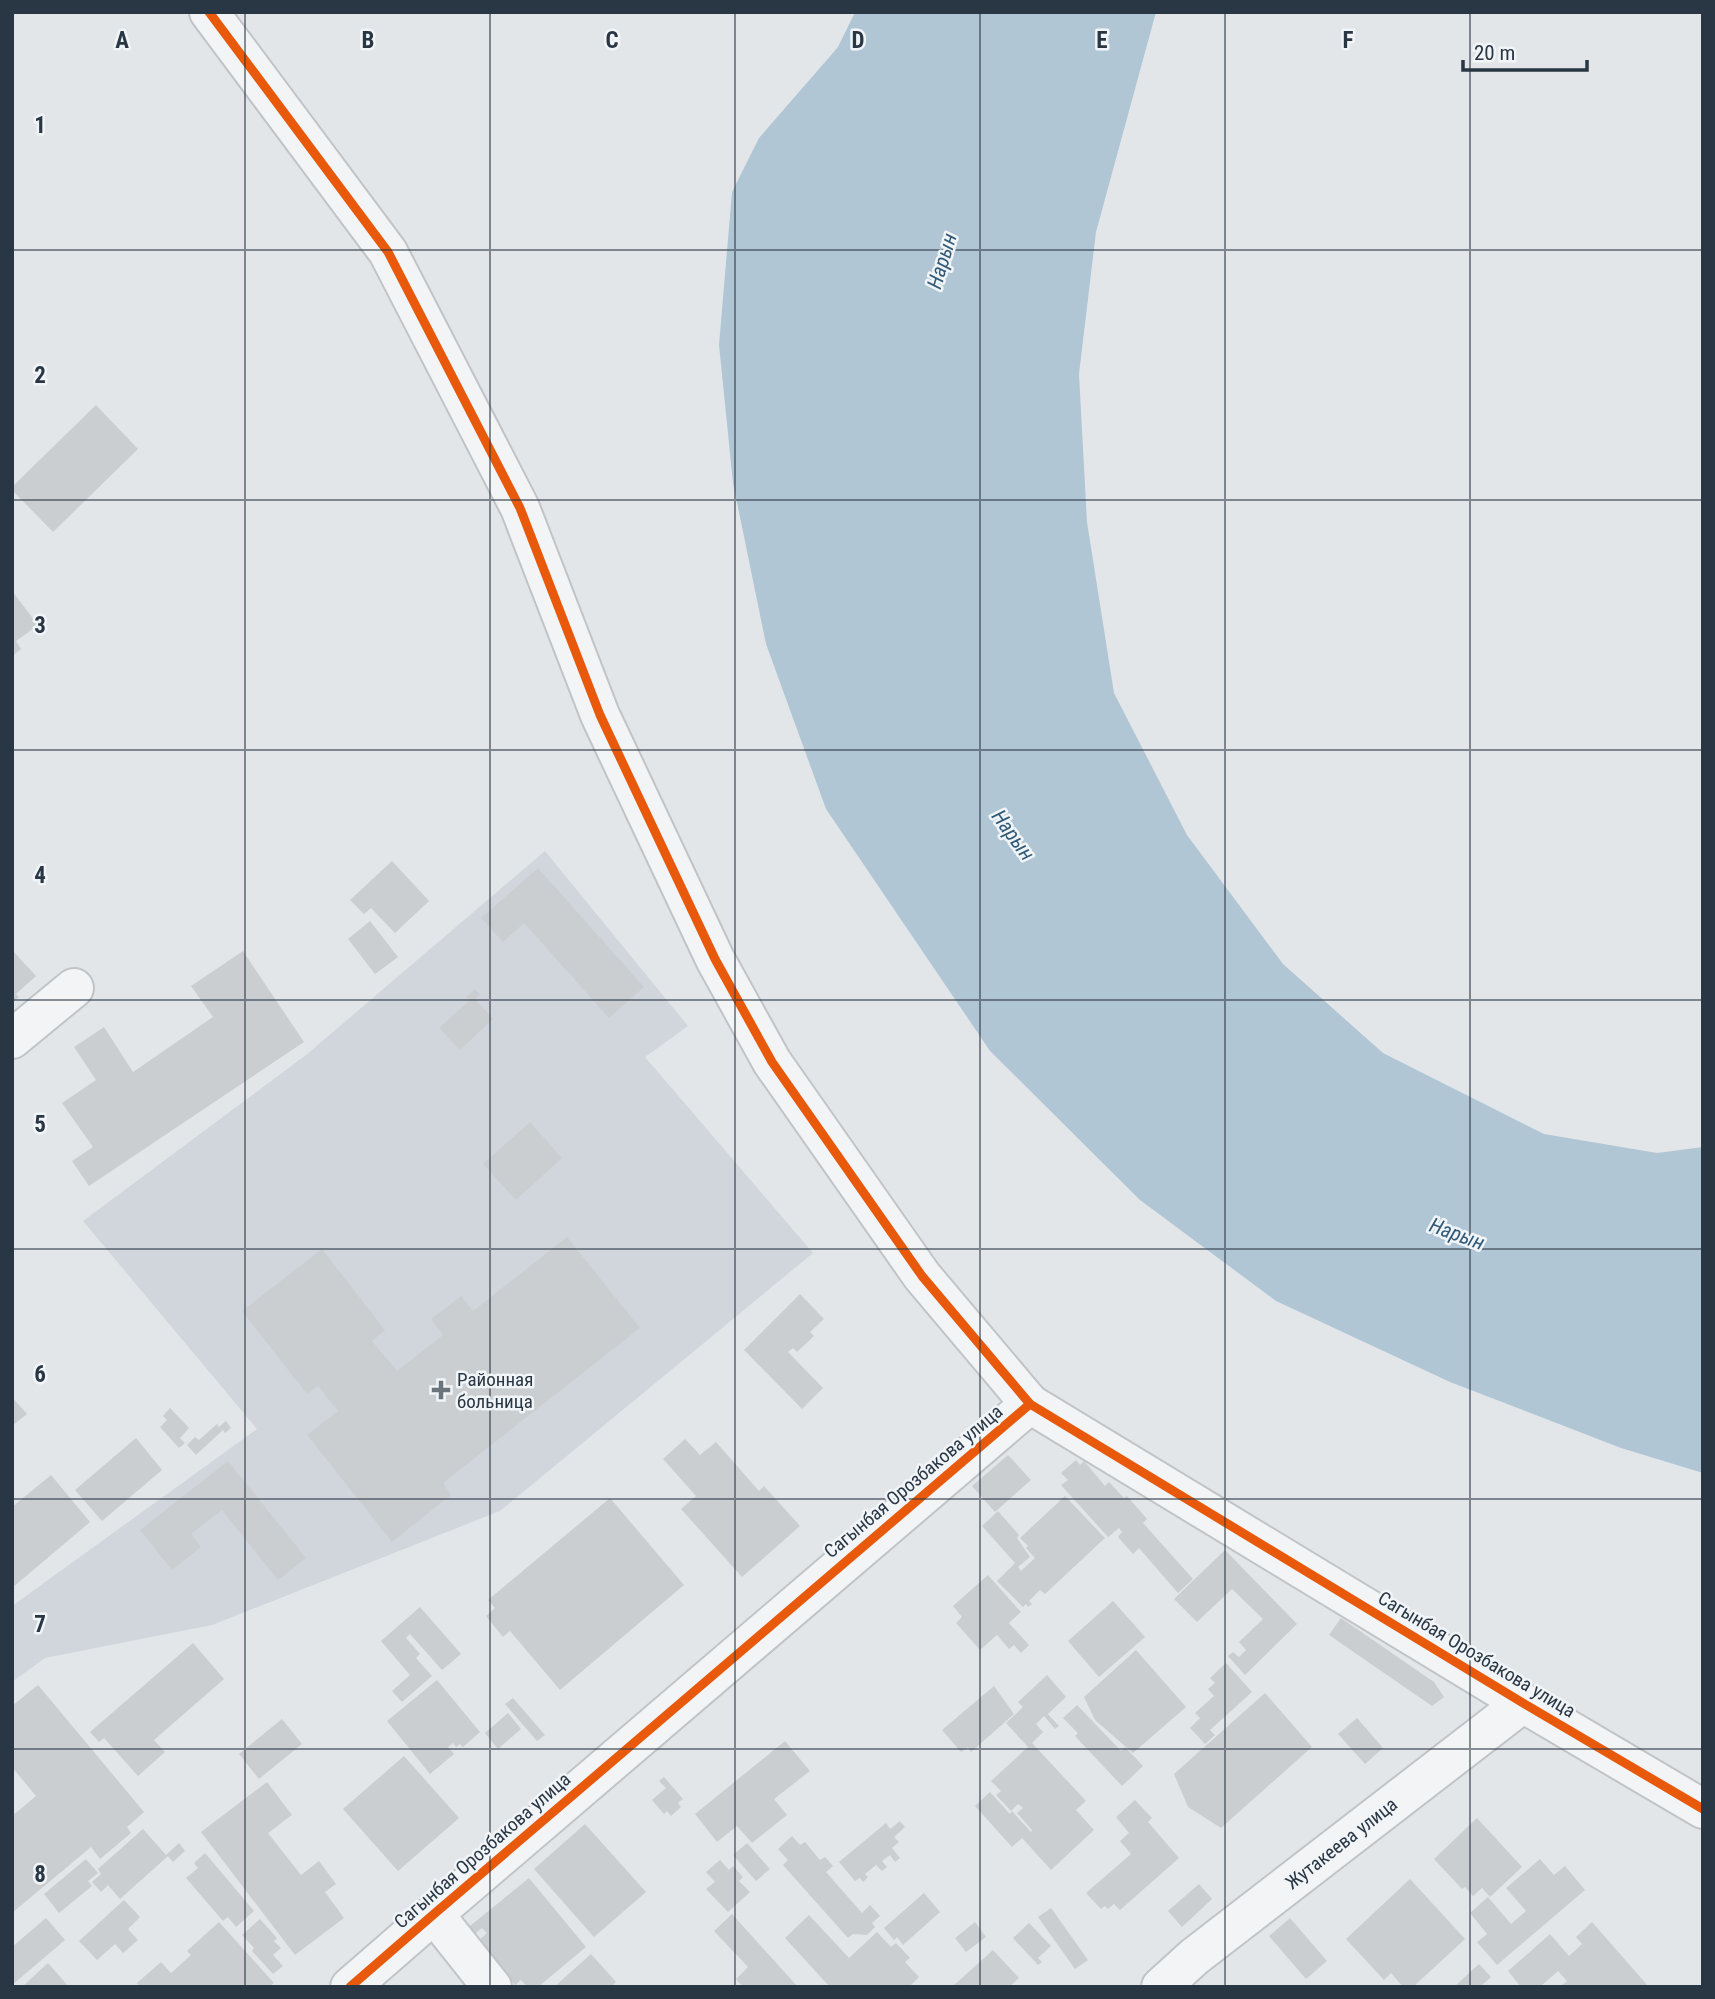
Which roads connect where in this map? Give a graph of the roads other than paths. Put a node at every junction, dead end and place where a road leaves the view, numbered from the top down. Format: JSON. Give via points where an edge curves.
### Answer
{"nodes":[{"id":1,"x":209,"y":12,"type":"edge"},
{"id":2,"x":74,"y":988,"type":"dead end"},
{"id":3,"x":12,"y":1039,"type":"edge"},
{"id":4,"x":1030,"y":1404,"type":"junction"},
{"id":5,"x":1523,"y":1703,"type":"junction"},
{"id":6,"x":1703,"y":1809,"type":"edge"},
{"id":7,"x":434,"y":1913,"type":"junction"},
{"id":8,"x":350,"y":1987,"type":"edge"},
{"id":9,"x":492,"y":1987,"type":"edge"},
{"id":10,"x":1161,"y":1987,"type":"edge"}],
"edges":[{"from":1,"to":4,"type":"street","via":[[388,252],[520,508],[600,715],[715,959],[772,1062],[922,1276]]},
{"from":2,"to":3,"type":"street"},
{"from":4,"to":5,"type":"street","name":"Сагынбая Орозбакова улица"},
{"from":4,"to":7,"type":"street","name":"Сагынбая Орозбакова улица"},
{"from":5,"to":6,"type":"street","name":"Сагынбая Орозбакова улица"},
{"from":5,"to":10,"type":"street","name":"Жутакеева улица","via":[[1205,1948]]},
{"from":7,"to":8,"type":"street","name":"Сагынбая Орозбакова улица"},
{"from":7,"to":9,"type":"street"}]}
